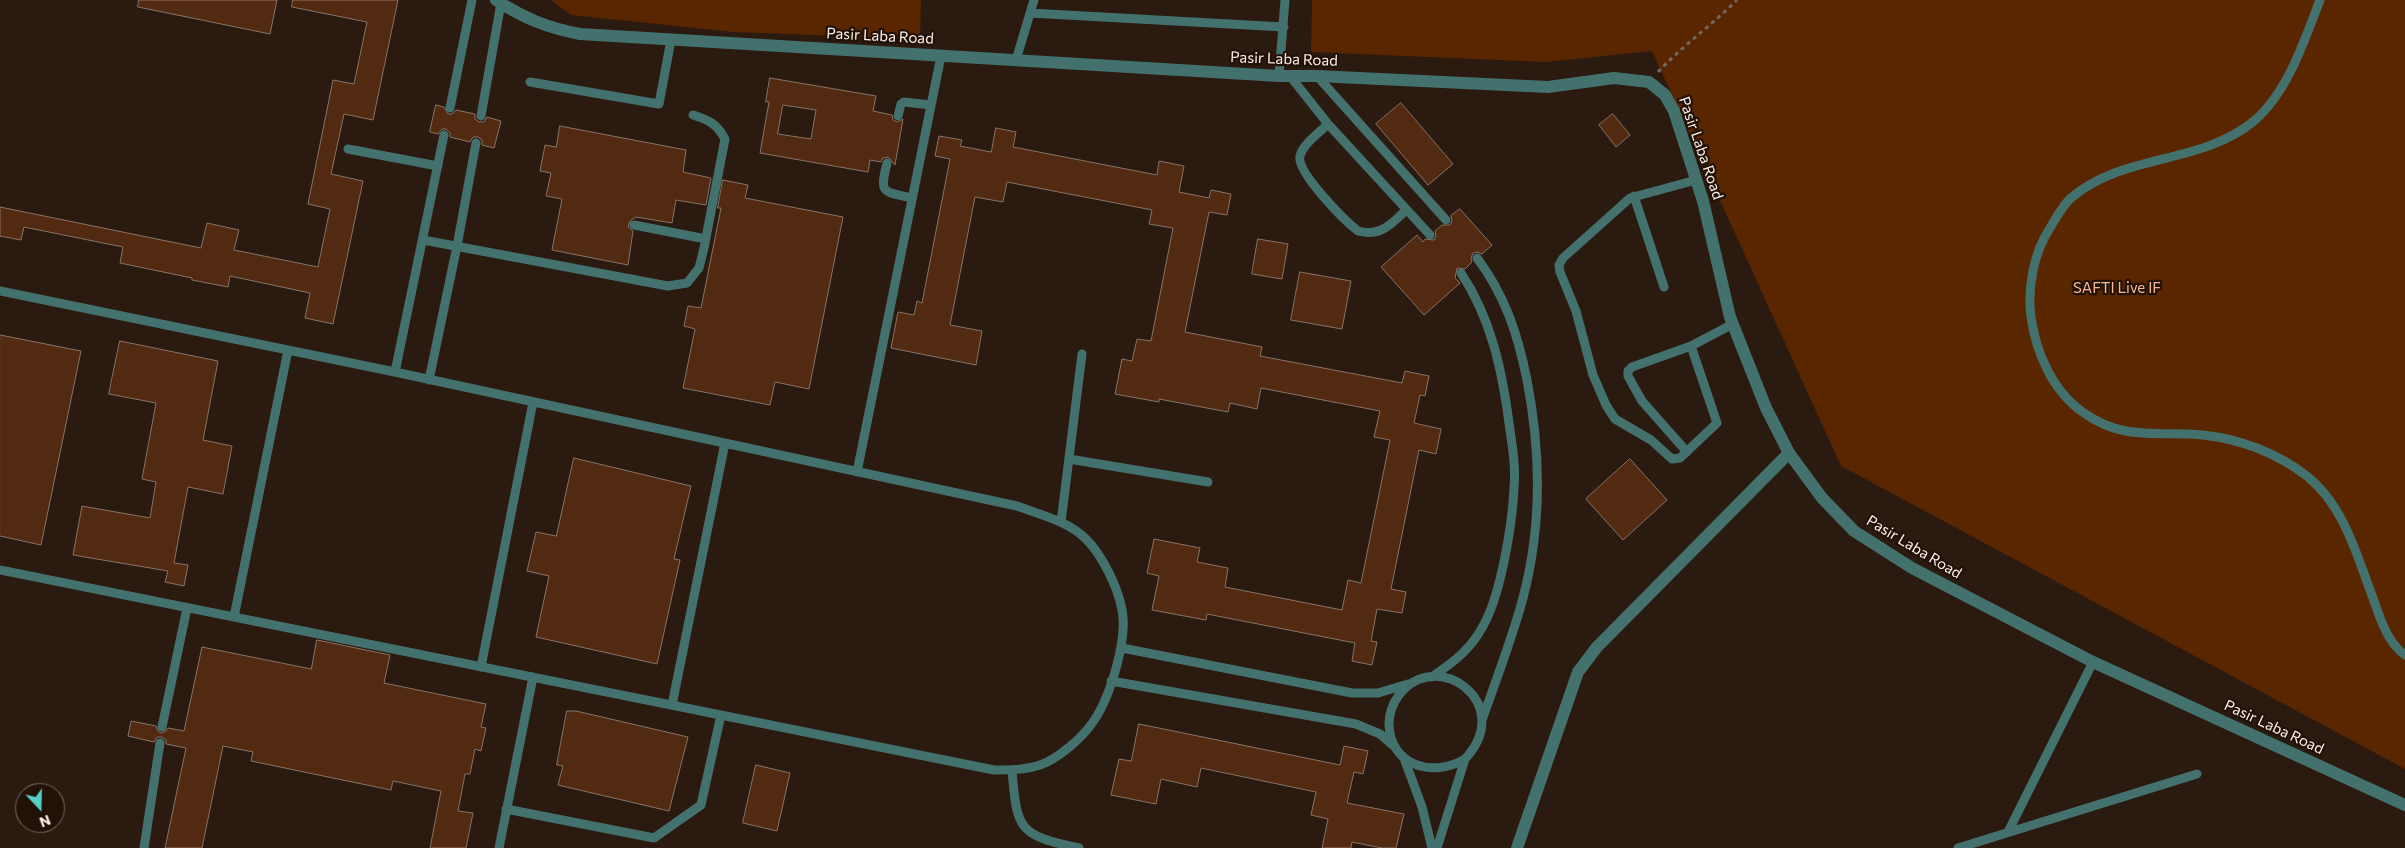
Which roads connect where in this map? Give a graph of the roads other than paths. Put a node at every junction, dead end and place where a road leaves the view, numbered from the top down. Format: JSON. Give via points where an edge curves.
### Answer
{"nodes":[{"id":1,"x":472,"y":0,"type":"edge"},
{"id":2,"x":1034,"y":0,"type":"edge"},
{"id":3,"x":1285,"y":0,"type":"edge"},
{"id":4,"x":2320,"y":0,"type":"edge"},
{"id":5,"x":499,"y":1,"type":"edge"},
{"id":6,"x":1030,"y":12,"type":"junction"},
{"id":7,"x":1284,"y":28,"type":"junction"},
{"id":8,"x":671,"y":40,"type":"junction"},
{"id":9,"x":941,"y":56,"type":"junction"},
{"id":10,"x":1016,"y":60,"type":"junction"},
{"id":11,"x":1285,"y":76,"type":"junction"},
{"id":12,"x":1317,"y":76,"type":"junction"},
{"id":13,"x":530,"y":82,"type":"dead end"},
{"id":14,"x":931,"y":105,"type":"junction"},
{"id":15,"x":450,"y":108,"type":"dead end"},
{"id":16,"x":693,"y":115,"type":"dead end"},
{"id":17,"x":481,"y":116,"type":"dead end"},
{"id":18,"x":898,"y":116,"type":"dead end"},
{"id":19,"x":1328,"y":124,"type":"junction"},
{"id":20,"x":444,"y":135,"type":"dead end"},
{"id":21,"x":476,"y":143,"type":"dead end"},
{"id":22,"x":348,"y":149,"type":"dead end"},
{"id":23,"x":887,"y":163,"type":"dead end"},
{"id":24,"x":438,"y":166,"type":"junction"},
{"id":25,"x":1696,"y":180,"type":"junction"},
{"id":26,"x":1634,"y":196,"type":"junction"},
{"id":27,"x":912,"y":198,"type":"junction"},
{"id":28,"x":1406,"y":210,"type":"junction"},
{"id":29,"x":1446,"y":220,"type":"dead end"},
{"id":30,"x":634,"y":225,"type":"dead end"},
{"id":31,"x":1430,"y":236,"type":"dead end"},
{"id":32,"x":706,"y":238,"type":"junction"},
{"id":33,"x":423,"y":240,"type":"junction"},
{"id":34,"x":457,"y":246,"type":"junction"},
{"id":35,"x":1477,"y":258,"type":"dead end"},
{"id":36,"x":1461,"y":273,"type":"dead end"},
{"id":37,"x":1664,"y":288,"type":"dead end"},
{"id":38,"x":0,"y":291,"type":"edge"},
{"id":39,"x":1733,"y":324,"type":"junction"},
{"id":40,"x":1691,"y":346,"type":"junction"},
{"id":41,"x":288,"y":350,"type":"junction"},
{"id":42,"x":1082,"y":354,"type":"dead end"},
{"id":43,"x":395,"y":372,"type":"junction"},
{"id":44,"x":429,"y":380,"type":"junction"},
{"id":45,"x":532,"y":402,"type":"junction"},
{"id":46,"x":725,"y":443,"type":"junction"},
{"id":47,"x":1687,"y":452,"type":"junction"},
{"id":48,"x":1789,"y":453,"type":"junction"},
{"id":49,"x":1069,"y":459,"type":"junction"},
{"id":50,"x":857,"y":472,"type":"junction"},
{"id":51,"x":1208,"y":482,"type":"dead end"},
{"id":52,"x":1061,"y":522,"type":"junction"},
{"id":53,"x":0,"y":570,"type":"edge"},
{"id":54,"x":187,"y":608,"type":"junction"},
{"id":55,"x":234,"y":617,"type":"junction"},
{"id":56,"x":1122,"y":648,"type":"junction"},
{"id":57,"x":2405,"y":655,"type":"edge"},
{"id":58,"x":2094,"y":662,"type":"junction"},
{"id":59,"x":482,"y":667,"type":"junction"},
{"id":60,"x":533,"y":677,"type":"junction"},
{"id":61,"x":1432,"y":677,"type":"junction"},
{"id":62,"x":1111,"y":681,"type":"junction"},
{"id":63,"x":1413,"y":683,"type":"junction"},
{"id":64,"x":672,"y":705,"type":"junction"},
{"id":65,"x":721,"y":715,"type":"junction"},
{"id":66,"x":1482,"y":720,"type":"junction"},
{"id":67,"x":162,"y":727,"type":"dead end"},
{"id":68,"x":160,"y":743,"type":"dead end"},
{"id":69,"x":1396,"y":747,"type":"junction"},
{"id":70,"x":1404,"y":757,"type":"junction"},
{"id":71,"x":1465,"y":759,"type":"junction"},
{"id":72,"x":1012,"y":770,"type":"junction"},
{"id":73,"x":2196,"y":774,"type":"dead end"},
{"id":74,"x":2405,"y":805,"type":"edge"},
{"id":75,"x":506,"y":809,"type":"junction"},
{"id":76,"x":2008,"y":832,"type":"junction"},
{"id":77,"x":144,"y":848,"type":"edge"},
{"id":78,"x":499,"y":848,"type":"edge"},
{"id":79,"x":1079,"y":848,"type":"edge"},
{"id":80,"x":1432,"y":848,"type":"edge"},
{"id":81,"x":1438,"y":848,"type":"edge"},
{"id":82,"x":1517,"y":848,"type":"edge"},
{"id":83,"x":1958,"y":848,"type":"edge"}],
"edges":[{"from":1,"to":15,"type":"lane"},
{"from":2,"to":6,"type":"lane"},
{"from":3,"to":7,"type":"lane"},
{"from":4,"to":57,"type":"lane","via":[[2285,80],[2271,104],[2253,122],[2211,147],[2128,168],[2092,182],[2068,200],[2043,238],[2032,275],[2029,306],[2036,345],[2043,361],[2066,397],[2090,417],[2118,431],[2232,440],[2272,454],[2309,478],[2330,501],[2340,518],[2360,561],[2387,635]]},
{"from":5,"to":8,"type":"street","name":"Pasir Laba Road","via":[[525,18],[555,30]]},
{"from":5,"to":17,"type":"lane"},
{"from":6,"to":7,"type":"lane"},
{"from":6,"to":10,"type":"lane"},
{"from":7,"to":11,"type":"lane"},
{"from":8,"to":9,"type":"street","name":"Pasir Laba Road"},
{"from":8,"to":13,"type":"lane","via":[[659,104]]},
{"from":9,"to":10,"type":"street","name":"Pasir Laba Road"},
{"from":9,"to":14,"type":"lane"},
{"from":10,"to":11,"type":"street","name":"Pasir Laba Road"},
{"from":11,"to":12,"type":"street","name":"Pasir Laba Road"},
{"from":11,"to":19,"type":"lane"},
{"from":12,"to":25,"type":"street","name":"Pasir Laba Road","via":[[1548,88],[1614,78],[1649,82],[1665,94],[1674,111]]},
{"from":12,"to":29,"type":"lane"},
{"from":14,"to":18,"type":"lane","via":[[904,102]]},
{"from":14,"to":27,"type":"lane"},
{"from":16,"to":32,"type":"lane","via":[[718,126],[725,139]]},
{"from":19,"to":28,"type":"lane"},
{"from":19,"to":28,"type":"lane","via":[[1300,155],[1299,162],[1307,178],[1358,231],[1383,230]]},
{"from":20,"to":24,"type":"lane"},
{"from":21,"to":34,"type":"lane"},
{"from":22,"to":24,"type":"lane"},
{"from":23,"to":27,"type":"lane","via":[[883,189]]},
{"from":24,"to":33,"type":"lane"},
{"from":25,"to":26,"type":"lane"},
{"from":25,"to":39,"type":"street","name":"Pasir Laba Road"},
{"from":26,"to":37,"type":"lane"},
{"from":26,"to":47,"type":"lane","via":[[1563,258],[1560,272],[1581,327],[1593,375],[1615,419],[1651,440],[1672,459]]},
{"from":27,"to":50,"type":"lane"},
{"from":28,"to":31,"type":"lane"},
{"from":30,"to":32,"type":"lane"},
{"from":32,"to":34,"type":"lane","via":[[699,268],[687,282],[668,286]]},
{"from":33,"to":34,"type":"lane"},
{"from":33,"to":43,"type":"lane"},
{"from":34,"to":44,"type":"lane"},
{"from":35,"to":66,"type":"lane","via":[[1513,322],[1531,399],[1538,482],[1536,525],[1523,596]]},
{"from":36,"to":61,"type":"lane","via":[[1490,328],[1512,441],[1515,485],[1505,557],[1490,615],[1462,655]]},
{"from":38,"to":41,"type":"lane"},
{"from":39,"to":40,"type":"lane"},
{"from":39,"to":48,"type":"street","name":"Pasir Laba Road","via":[[1766,408]]},
{"from":40,"to":47,"type":"lane","via":[[1717,420]]},
{"from":40,"to":47,"type":"lane","via":[[1632,367],[1628,372],[1642,401]]},
{"from":41,"to":43,"type":"lane"},
{"from":41,"to":55,"type":"lane"},
{"from":42,"to":49,"type":"lane"},
{"from":43,"to":44,"type":"lane"},
{"from":44,"to":45,"type":"lane"},
{"from":45,"to":46,"type":"lane"},
{"from":45,"to":59,"type":"lane"},
{"from":46,"to":50,"type":"lane"},
{"from":46,"to":64,"type":"lane"},
{"from":48,"to":58,"type":"street","name":"Pasir Laba Road","via":[[1822,498],[1854,531],[1912,568]]},
{"from":48,"to":82,"type":"street","via":[[1597,647],[1578,672]]},
{"from":49,"to":51,"type":"lane"},
{"from":49,"to":52,"type":"lane"},
{"from":50,"to":52,"type":"lane","via":[[1018,506]]},
{"from":52,"to":56,"type":"lane","via":[[1086,539],[1112,577],[1123,610]]},
{"from":53,"to":54,"type":"lane"},
{"from":54,"to":55,"type":"lane"},
{"from":54,"to":67,"type":"lane"},
{"from":55,"to":59,"type":"lane"},
{"from":56,"to":62,"type":"lane"},
{"from":56,"to":63,"type":"lane","via":[[1352,693],[1378,693]]},
{"from":58,"to":74,"type":"street","name":"Pasir Laba Road"},
{"from":58,"to":76,"type":"lane"},
{"from":59,"to":60,"type":"lane"},
{"from":60,"to":64,"type":"lane"},
{"from":60,"to":75,"type":"lane"},
{"from":61,"to":63,"type":"lane"},
{"from":61,"to":66,"type":"lane","via":[[1447,678],[1472,693]]},
{"from":62,"to":69,"type":"lane","via":[[1356,724],[1380,734]]},
{"from":62,"to":72,"type":"lane","via":[[1093,722],[1080,736],[1040,765]]},
{"from":63,"to":69,"type":"lane","via":[[1403,690],[1391,711],[1391,736]]},
{"from":64,"to":65,"type":"lane"},
{"from":65,"to":72,"type":"lane","via":[[994,770]]},
{"from":65,"to":75,"type":"lane","via":[[701,805],[654,838]]},
{"from":66,"to":71,"type":"lane","via":[[1481,735]]},
{"from":68,"to":77,"type":"lane"},
{"from":69,"to":70,"type":"lane"},
{"from":70,"to":71,"type":"lane","via":[[1434,769],[1454,766]]},
{"from":70,"to":80,"type":"lane"},
{"from":71,"to":81,"type":"lane"},
{"from":72,"to":79,"type":"lane","via":[[1016,810],[1026,829],[1048,842]]},
{"from":73,"to":76,"type":"lane"},
{"from":75,"to":78,"type":"lane"},
{"from":76,"to":83,"type":"lane"}]}
